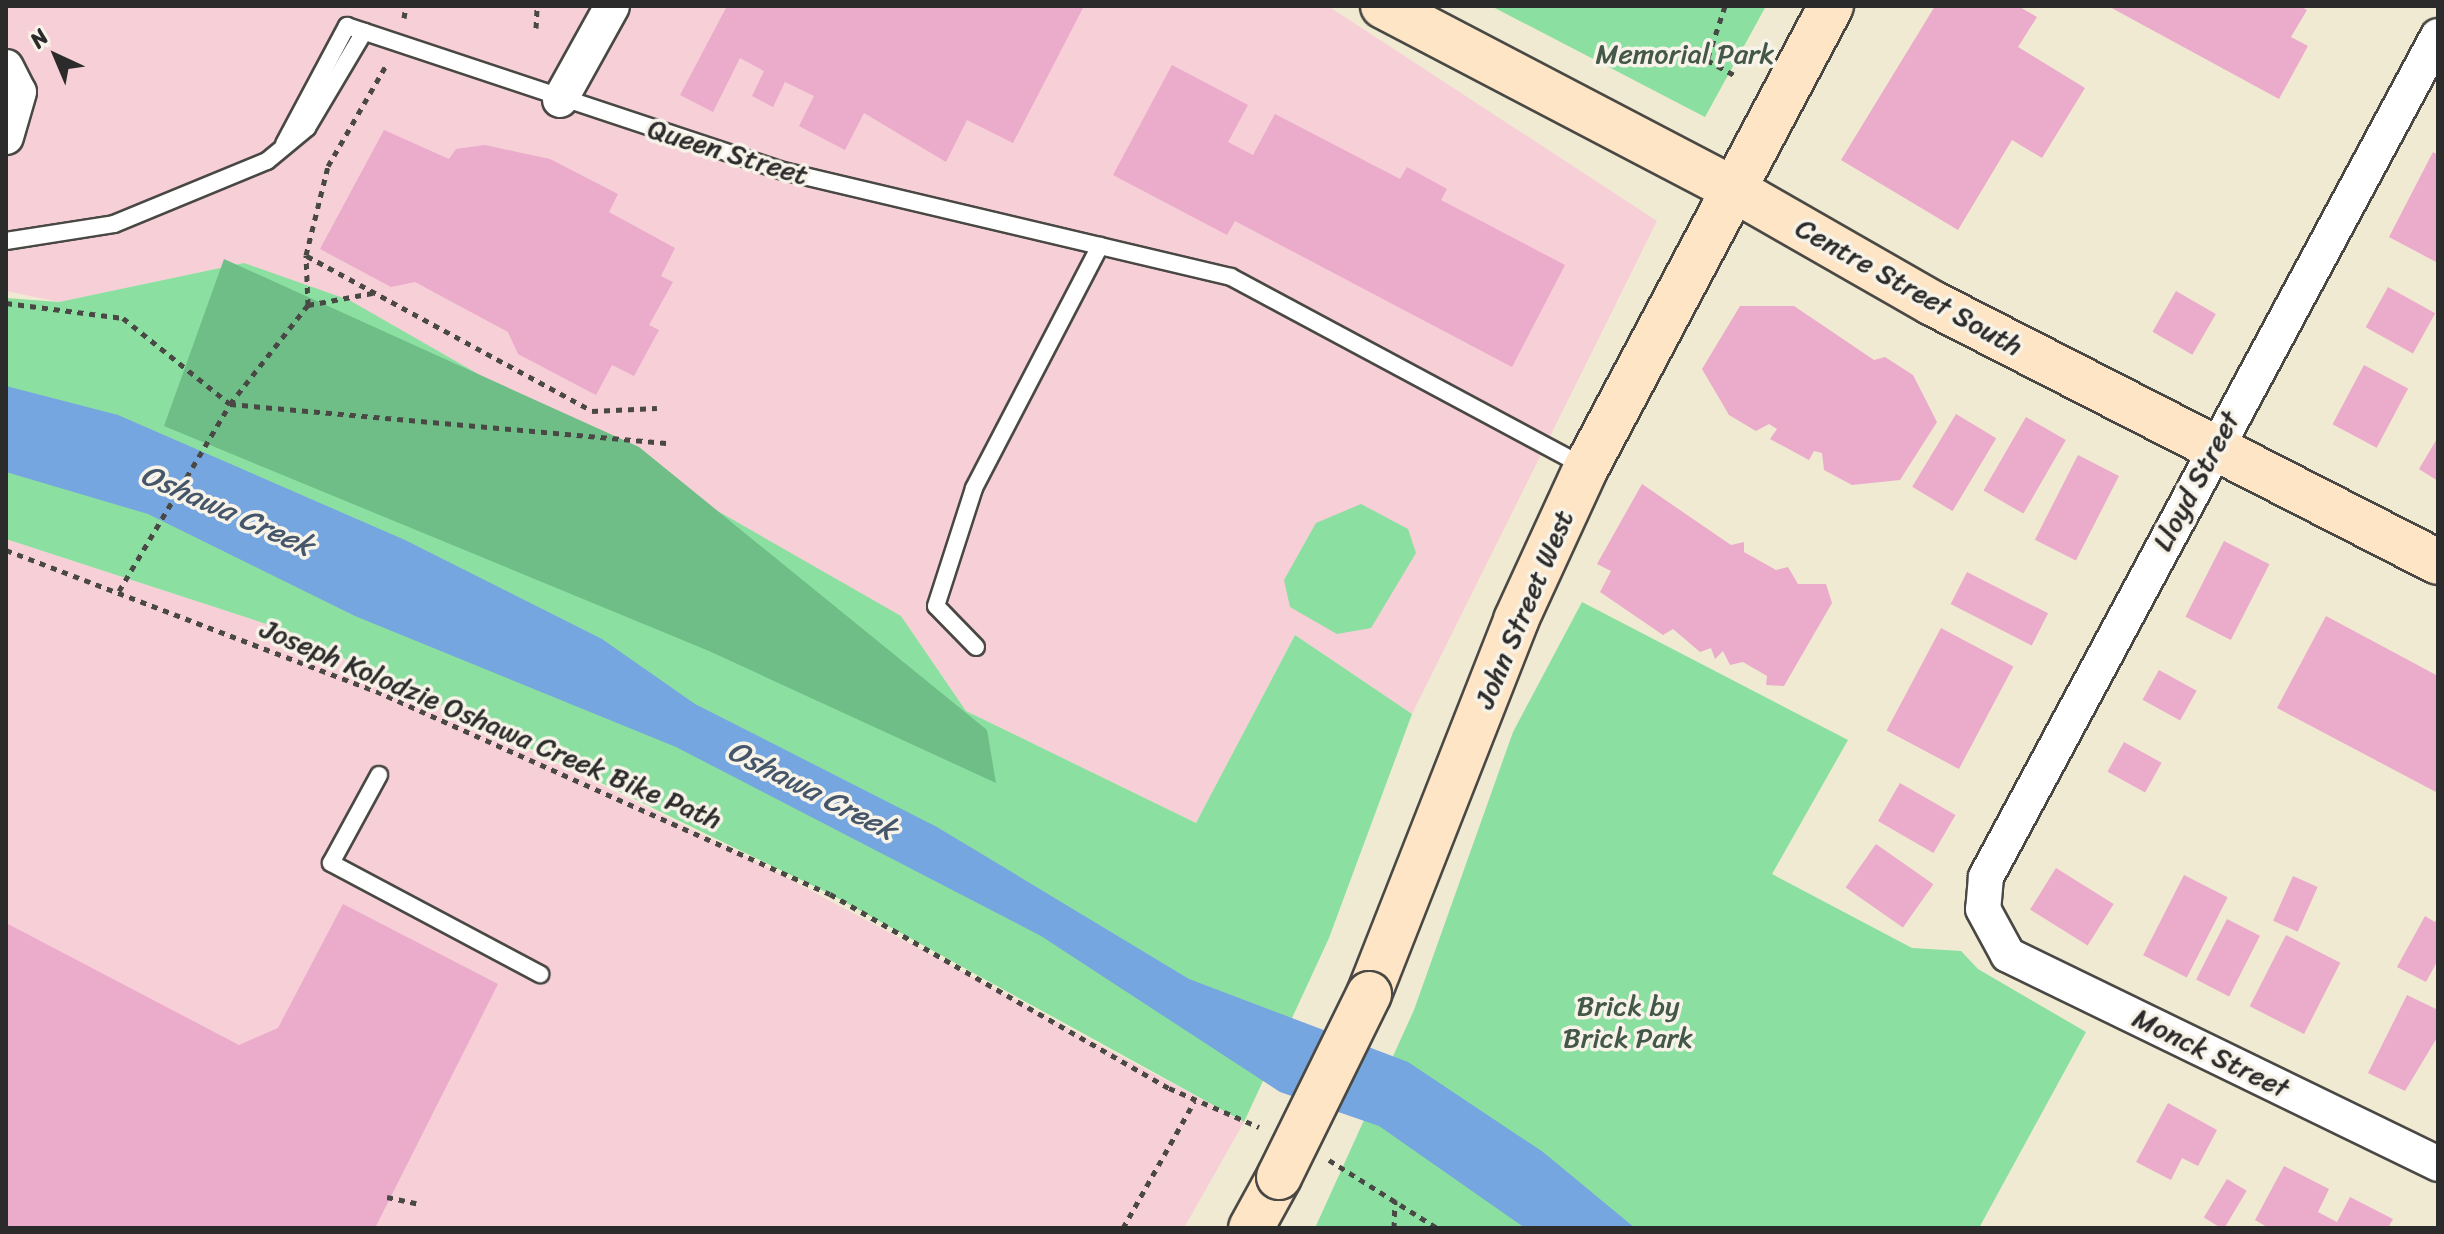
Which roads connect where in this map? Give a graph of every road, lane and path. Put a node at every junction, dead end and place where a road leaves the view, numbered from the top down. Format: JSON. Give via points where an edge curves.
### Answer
{"nodes":[{"id":1,"x":537,"y":6,"type":"edge"},
{"id":2,"x":612,"y":6,"type":"edge"},
{"id":3,"x":1383,"y":6,"type":"edge"},
{"id":4,"x":1725,"y":6,"type":"edge"},
{"id":5,"x":1831,"y":6,"type":"edge"},
{"id":6,"x":536,"y":28,"type":"dead end"},
{"id":7,"x":364,"y":32,"type":"junction"},
{"id":8,"x":2436,"y":42,"type":"edge"},
{"id":9,"x":398,"y":45,"type":"junction"},
{"id":10,"x":6,"y":67,"type":"edge"},
{"id":11,"x":1734,"y":75,"type":"dead end"},
{"id":12,"x":560,"y":100,"type":"junction"},
{"id":13,"x":6,"y":137,"type":"edge"},
{"id":14,"x":284,"y":144,"type":"junction"},
{"id":15,"x":1733,"y":189,"type":"junction"},
{"id":16,"x":6,"y":241,"type":"edge"},
{"id":17,"x":1100,"y":246,"type":"junction"},
{"id":18,"x":306,"y":255,"type":"junction"},
{"id":19,"x":379,"y":292,"type":"junction"},
{"id":20,"x":6,"y":303,"type":"edge"},
{"id":21,"x":308,"y":305,"type":"junction"},
{"id":22,"x":230,"y":404,"type":"junction"},
{"id":23,"x":657,"y":408,"type":"dead end"},
{"id":24,"x":666,"y":443,"type":"dead end"},
{"id":25,"x":2214,"y":445,"type":"junction"},
{"id":26,"x":1586,"y":468,"type":"junction"},
{"id":27,"x":6,"y":550,"type":"edge"},
{"id":28,"x":2438,"y":562,"type":"edge"},
{"id":29,"x":119,"y":591,"type":"junction"},
{"id":30,"x":976,"y":647,"type":"dead end"},
{"id":31,"x":379,"y":775,"type":"dead end"},
{"id":32,"x":1991,"y":935,"type":"joint"},
{"id":33,"x":540,"y":974,"type":"dead end"},
{"id":34,"x":1194,"y":1102,"type":"junction"},
{"id":35,"x":1259,"y":1127,"type":"dead end"},
{"id":36,"x":1315,"y":1152,"type":"dead end"},
{"id":37,"x":2438,"y":1164,"type":"edge"},
{"id":38,"x":387,"y":1197,"type":"dead end"},
{"id":39,"x":1395,"y":1199,"type":"junction"},
{"id":40,"x":416,"y":1203,"type":"dead end"},
{"id":41,"x":1123,"y":1228,"type":"edge"},
{"id":42,"x":1251,"y":1228,"type":"edge"},
{"id":43,"x":1394,"y":1228,"type":"edge"},
{"id":44,"x":1437,"y":1228,"type":"edge"}],
"edges":[{"from":1,"to":6,"type":"path"},
{"from":2,"to":12,"type":"street"},
{"from":3,"to":15,"type":"street","name":"Centre Street South"},
{"from":4,"to":11,"type":"path","via":[[1707,60]]},
{"from":5,"to":15,"type":"street","name":"John Street West"},
{"from":7,"to":9,"type":"lane","name":"Queen Street"},
{"from":7,"to":14,"type":"lane","via":[[307,128]]},
{"from":7,"to":14,"type":"lane","name":"Queen Street","via":[[347,26]]},
{"from":8,"to":25,"type":"street","name":"Lloyd Street"},
{"from":9,"to":12,"type":"lane","name":"Queen Street"},
{"from":9,"to":18,"type":"path","via":[[328,166]]},
{"from":10,"to":13,"type":"street","via":[[19,102]]},
{"from":12,"to":17,"type":"lane","name":"Queen Street","via":[[787,172]]},
{"from":14,"to":16,"type":"lane","via":[[241,175],[114,224]]},
{"from":15,"to":25,"type":"street","name":"Centre Street South","via":[[1932,303]]},
{"from":15,"to":26,"type":"street","name":"John Street West"},
{"from":17,"to":26,"type":"lane","name":"Queen Street","via":[[1231,277]]},
{"from":17,"to":30,"type":"lane","via":[[974,488],[936,606]]},
{"from":18,"to":19,"type":"path"},
{"from":18,"to":21,"type":"path"},
{"from":19,"to":21,"type":"path"},
{"from":19,"to":23,"type":"path","via":[[592,411]]},
{"from":20,"to":22,"type":"path","via":[[123,318]]},
{"from":21,"to":22,"type":"path"},
{"from":22,"to":24,"type":"path"},
{"from":22,"to":29,"type":"path"},
{"from":25,"to":28,"type":"street","name":"Centre Street South"},
{"from":25,"to":32,"type":"street","name":"Lloyd Street","via":[[1986,877],[1983,909]]},
{"from":26,"to":42,"type":"street","name":"John Street West","bridge":true,"via":[[1516,620],[1369,994]]},
{"from":27,"to":29,"type":"path","name":"Joseph Kolodzie Oshawa Creek Bike Path"},
{"from":29,"to":34,"type":"path","name":"Joseph Kolodzie Oshawa Creek Bike Path","via":[[376,691],[830,894]]},
{"from":31,"to":33,"type":"lane","via":[[331,863]]},
{"from":32,"to":37,"type":"street","name":"Monck Street","via":[[2008,955]]},
{"from":34,"to":35,"type":"path","name":"Joseph Kolodzie Oshawa Creek Bike Path"},
{"from":34,"to":41,"type":"path"},
{"from":36,"to":39,"type":"path"},
{"from":38,"to":40,"type":"path"},
{"from":39,"to":43,"type":"path"},
{"from":39,"to":44,"type":"path"}]}
